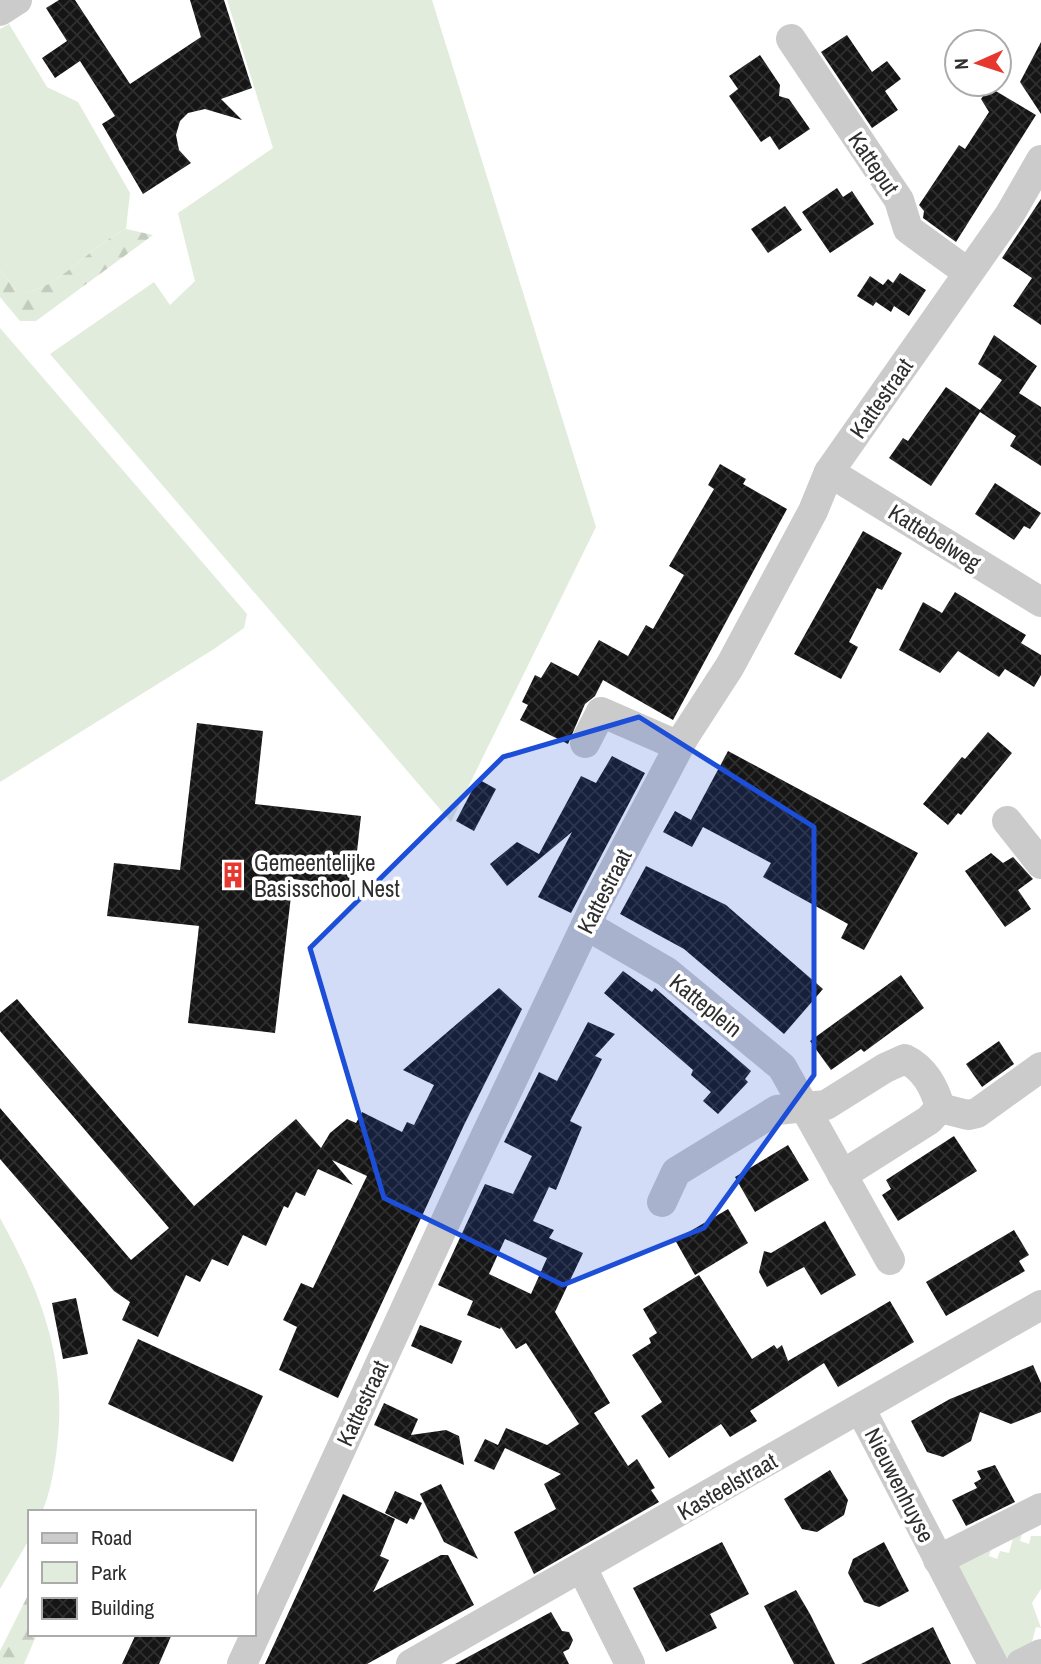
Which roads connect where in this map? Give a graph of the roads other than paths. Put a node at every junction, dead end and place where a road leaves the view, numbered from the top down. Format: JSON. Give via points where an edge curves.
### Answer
{"nodes":[{"id":1,"x":17,"y":0,"type":"edge"},
{"id":2,"x":0,"y":11,"type":"edge"},
{"id":3,"x":791,"y":40,"type":"dead end"},
{"id":4,"x":1041,"y":160,"type":"edge"},
{"id":5,"x":967,"y":272,"type":"junction"},
{"id":6,"x":829,"y":472,"type":"junction"},
{"id":7,"x":1041,"y":602,"type":"edge"},
{"id":8,"x":585,"y":743,"type":"dead end"},
{"id":9,"x":679,"y":746,"type":"junction"},
{"id":10,"x":1007,"y":821,"type":"dead end"},
{"id":11,"x":1041,"y":864,"type":"edge"},
{"id":12,"x":586,"y":925,"type":"junction"},
{"id":13,"x":1041,"y":1067,"type":"edge"},
{"id":14,"x":807,"y":1107,"type":"junction"},
{"id":15,"x":940,"y":1108,"type":"junction"},
{"id":16,"x":842,"y":1175,"type":"junction"},
{"id":17,"x":662,"y":1202,"type":"dead end"},
{"id":18,"x":890,"y":1260,"type":"dead end"},
{"id":19,"x":1041,"y":1305,"type":"edge"},
{"id":20,"x":861,"y":1410,"type":"junction"},
{"id":21,"x":1041,"y":1508,"type":"edge"},
{"id":22,"x":939,"y":1559,"type":"junction"},
{"id":23,"x":582,"y":1568,"type":"junction"},
{"id":24,"x":256,"y":1634,"type":"edge"},
{"id":25,"x":255,"y":1636,"type":"edge"},
{"id":26,"x":1041,"y":1654,"type":"edge"},
{"id":27,"x":242,"y":1664,"type":"edge"},
{"id":28,"x":411,"y":1664,"type":"edge"},
{"id":29,"x":630,"y":1664,"type":"edge"},
{"id":30,"x":993,"y":1664,"type":"edge"},
{"id":31,"x":1021,"y":1664,"type":"edge"}],
"edges":[{"from":1,"to":2,"type":"street"},
{"from":3,"to":5,"type":"street","name":"Katteput","via":[[899,201],[908,229]]},
{"from":4,"to":5,"type":"street","name":"Kattestraat","via":[[1010,214]]},
{"from":5,"to":6,"type":"street","name":"Kattestraat"},
{"from":6,"to":7,"type":"street","name":"Kattebelweg"},
{"from":6,"to":9,"type":"street","name":"Kattestraat","via":[[730,666]]},
{"from":8,"to":9,"type":"street","via":[[601,712]]},
{"from":9,"to":12,"type":"street","name":"Kattestraat"},
{"from":10,"to":11,"type":"street"},
{"from":12,"to":14,"type":"street","name":"Katteplein","via":[[667,972],[782,1067]]},
{"from":12,"to":24,"type":"street","name":"Kattestraat"},
{"from":13,"to":15,"type":"street","via":[[977,1113]]},
{"from":14,"to":15,"type":"street","via":[[826,1105],[905,1059],[918,1065]]},
{"from":14,"to":16,"type":"street","name":"Katteplein"},
{"from":14,"to":17,"type":"street","via":[[777,1110],[676,1172]]},
{"from":15,"to":16,"type":"street","via":[[929,1120]]},
{"from":16,"to":18,"type":"street","name":"Katteplein"},
{"from":19,"to":20,"type":"street","name":"Kasteelstraat"},
{"from":20,"to":22,"type":"street","name":"Nieuwenhuyse"},
{"from":20,"to":23,"type":"street","name":"Kasteelstraat"},
{"from":21,"to":22,"type":"street","name":"Nieuwenhuyse"},
{"from":22,"to":30,"type":"street","name":"Nieuwenhuyse"},
{"from":23,"to":28,"type":"street","name":"Kasteelstraat"},
{"from":23,"to":29,"type":"street"},
{"from":25,"to":27,"type":"street","name":"Kattestraat"},
{"from":26,"to":31,"type":"street"}]}
